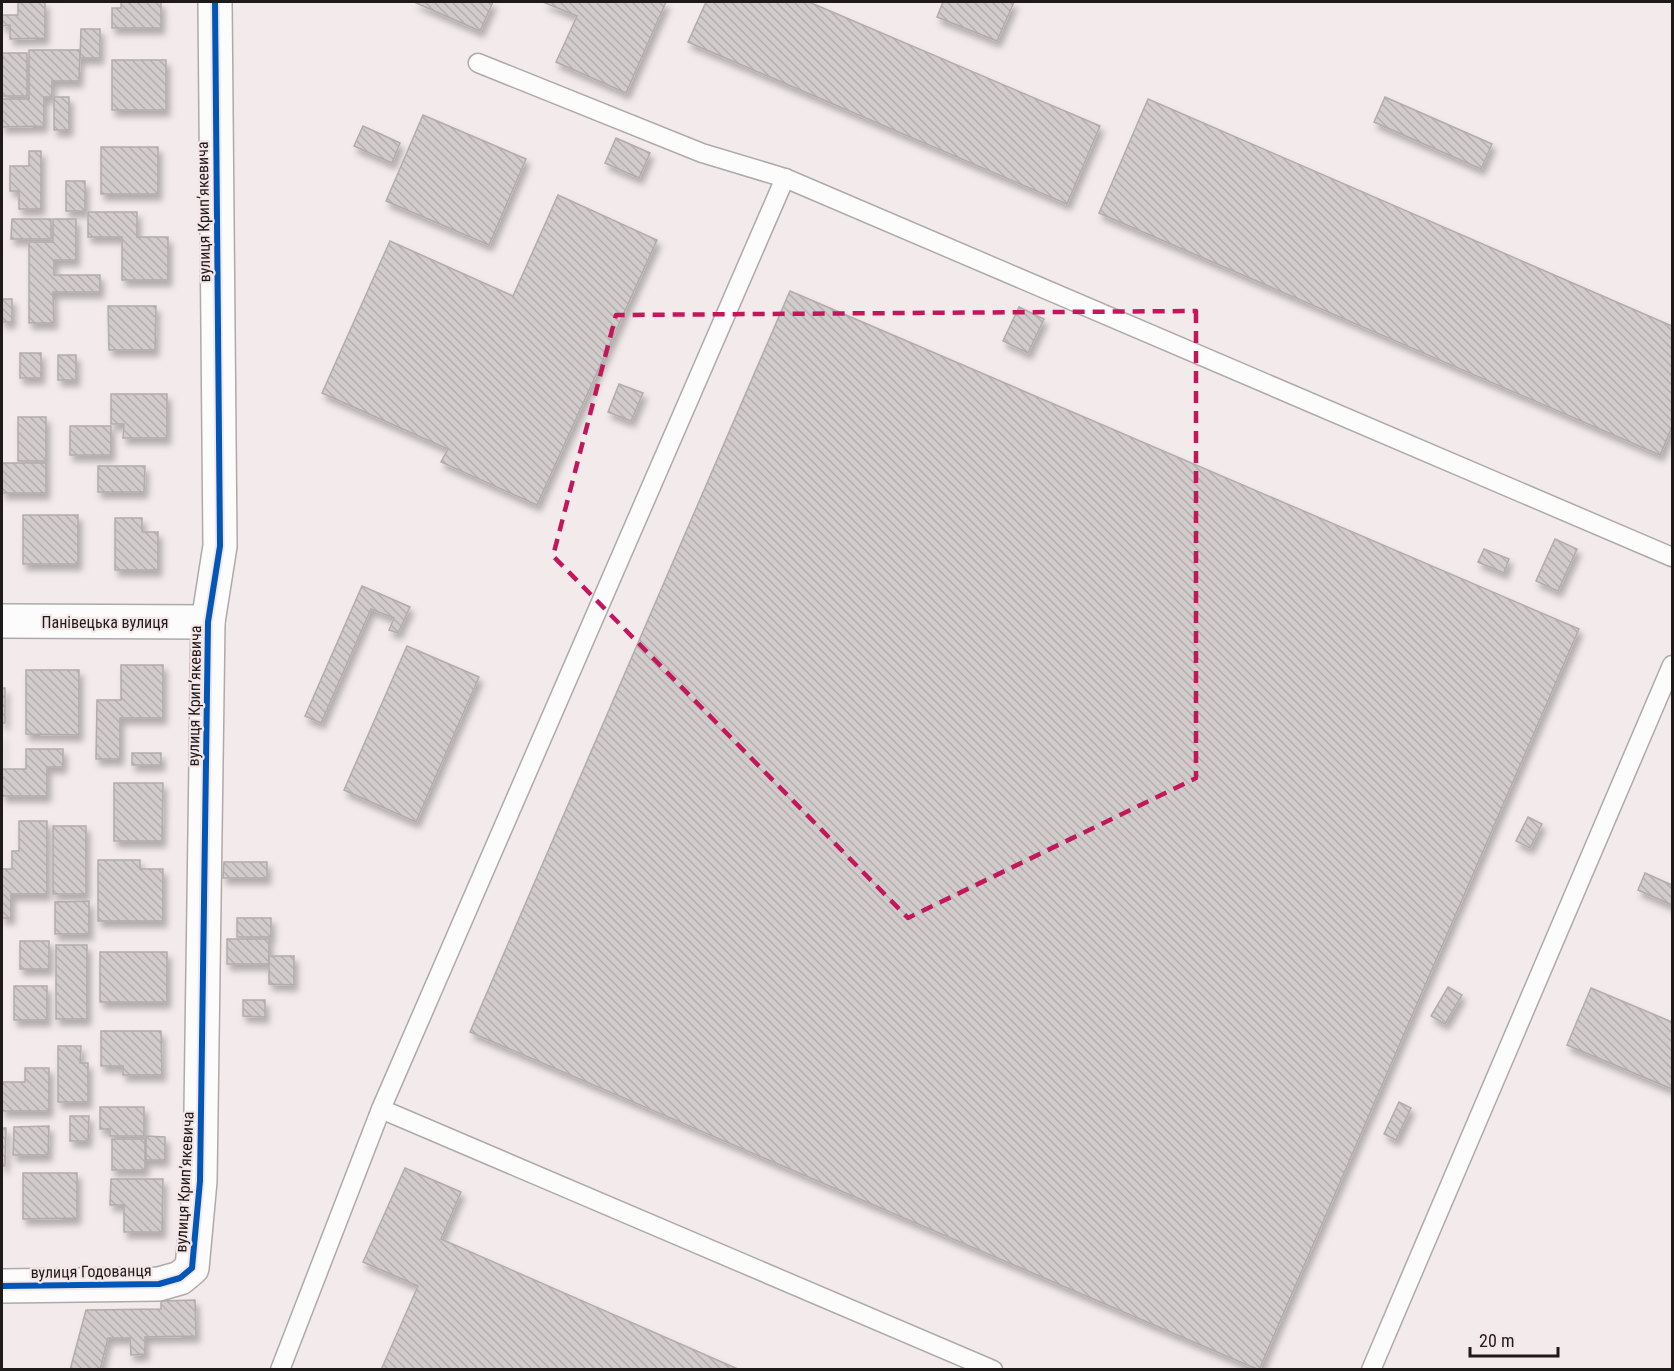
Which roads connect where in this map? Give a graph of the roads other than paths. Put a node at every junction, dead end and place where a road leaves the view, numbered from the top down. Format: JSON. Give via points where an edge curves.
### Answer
{"nodes":[{"id":1,"x":215,"y":2,"type":"edge"},
{"id":2,"x":478,"y":63,"type":"dead end"},
{"id":3,"x":785,"y":178,"type":"junction"},
{"id":4,"x":1672,"y":557,"type":"edge"},
{"id":5,"x":2,"y":621,"type":"edge"},
{"id":6,"x":208,"y":622,"type":"junction"},
{"id":7,"x":1672,"y":665,"type":"edge"},
{"id":8,"x":381,"y":1109,"type":"junction"},
{"id":9,"x":180,"y":1278,"type":"joint"},
{"id":10,"x":2,"y":1286,"type":"edge"},
{"id":11,"x":280,"y":1370,"type":"edge"},
{"id":12,"x":993,"y":1370,"type":"edge"},
{"id":13,"x":1371,"y":1370,"type":"edge"}],
"edges":[{"from":1,"to":6,"type":"street","name":"вулиця Крипʼякевича","via":[[220,546]]},
{"from":2,"to":3,"type":"lane","via":[[702,153]]},
{"from":3,"to":4,"type":"lane"},
{"from":3,"to":8,"type":"lane"},
{"from":5,"to":6,"type":"street","name":"Панівецька вулиця"},
{"from":6,"to":9,"type":"street","name":"вулиця Крипʼякевича","via":[[200,1181],[192,1268]]},
{"from":7,"to":13,"type":"lane"},
{"from":8,"to":11,"type":"lane"},
{"from":8,"to":12,"type":"lane"},
{"from":9,"to":10,"type":"street","name":"вулиця Годованця","via":[[159,1284]]}]}
